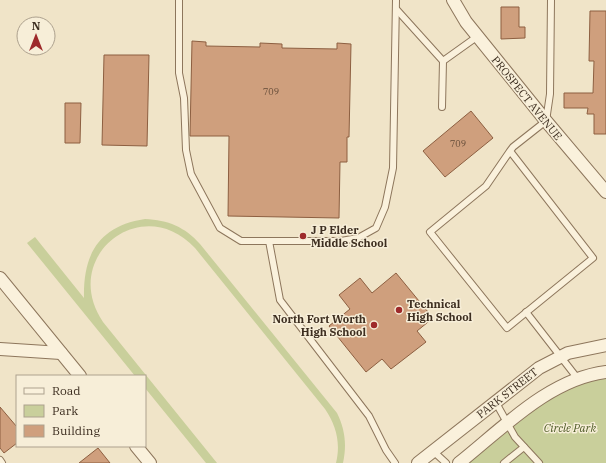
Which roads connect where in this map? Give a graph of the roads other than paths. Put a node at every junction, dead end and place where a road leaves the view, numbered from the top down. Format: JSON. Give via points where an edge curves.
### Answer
{"nodes":[{"id":1,"x":179,"y":0,"type":"edge"},
{"id":2,"x":396,"y":0,"type":"edge"},
{"id":3,"x":453,"y":0,"type":"edge"},
{"id":4,"x":551,"y":0,"type":"edge"},
{"id":5,"x":397,"y":10,"type":"junction"},
{"id":6,"x":478,"y":36,"type":"junction"},
{"id":7,"x":443,"y":61,"type":"junction"},
{"id":8,"x":442,"y":107,"type":"dead end"},
{"id":9,"x":546,"y":121,"type":"junction"},
{"id":10,"x":510,"y":151,"type":"junction"},
{"id":11,"x":606,"y":192,"type":"edge"},
{"id":12,"x":269,"y":241,"type":"junction"},
{"id":13,"x":0,"y":278,"type":"edge"},
{"id":14,"x":526,"y":312,"type":"junction"},
{"id":15,"x":606,"y":345,"type":"edge"},
{"id":16,"x":0,"y":349,"type":"edge"},
{"id":17,"x":61,"y":353,"type":"junction"},
{"id":18,"x":561,"y":356,"type":"junction"},
{"id":19,"x":606,"y":372,"type":"edge"},
{"id":20,"x":79,"y":375,"type":"edge"},
{"id":21,"x":578,"y":379,"type":"junction"},
{"id":22,"x":496,"y":401,"type":"junction"},
{"id":23,"x":507,"y":424,"type":"junction"},
{"id":24,"x":137,"y":447,"type":"edge"},
{"id":25,"x":524,"y":447,"type":"junction"},
{"id":26,"x":433,"y":451,"type":"junction"},
{"id":27,"x":0,"y":460,"type":"edge"},
{"id":28,"x":2,"y":463,"type":"edge"},
{"id":29,"x":150,"y":463,"type":"edge"},
{"id":30,"x":395,"y":463,"type":"edge"},
{"id":31,"x":418,"y":463,"type":"edge"},
{"id":32,"x":446,"y":463,"type":"edge"},
{"id":33,"x":459,"y":463,"type":"edge"},
{"id":34,"x":504,"y":463,"type":"edge"},
{"id":35,"x":539,"y":463,"type":"edge"}],
"edges":[{"from":1,"to":12,"type":"lane","via":[[179,72],[184,98],[186,150],[191,174],[220,228],[241,241]]},
{"from":2,"to":5,"type":"lane"},
{"from":3,"to":6,"type":"street","name":"PROSPECT AVENUE"},
{"from":4,"to":9,"type":"lane","via":[[550,94]]},
{"from":5,"to":7,"type":"lane"},
{"from":5,"to":12,"type":"lane","via":[[393,168],[385,207],[376,228],[358,238],[341,241]]},
{"from":6,"to":7,"type":"lane"},
{"from":6,"to":9,"type":"street","name":"PROSPECT AVENUE"},
{"from":7,"to":8,"type":"lane"},
{"from":9,"to":10,"type":"lane"},
{"from":9,"to":11,"type":"street","name":"PROSPECT AVENUE"},
{"from":10,"to":14,"type":"lane","via":[[593,258]]},
{"from":10,"to":14,"type":"lane","via":[[486,186],[430,232],[507,328]]},
{"from":12,"to":30,"type":"lane","via":[[280,300],[369,416]]},
{"from":13,"to":17,"type":"street"},
{"from":14,"to":18,"type":"lane"},
{"from":15,"to":18,"type":"street","name":"PARK STREET"},
{"from":16,"to":17,"type":"street"},
{"from":17,"to":20,"type":"street"},
{"from":18,"to":21,"type":"lane"},
{"from":18,"to":22,"type":"street","name":"PARK STREET","via":[[539,368]]},
{"from":19,"to":21,"type":"street"},
{"from":21,"to":23,"type":"street","via":[[538,400]]},
{"from":22,"to":23,"type":"lane"},
{"from":22,"to":26,"type":"street","name":"PARK STREET"},
{"from":23,"to":25,"type":"lane"},
{"from":23,"to":33,"type":"street"},
{"from":24,"to":29,"type":"street"},
{"from":25,"to":34,"type":"lane"},
{"from":25,"to":35,"type":"lane"},
{"from":26,"to":31,"type":"street","name":"PARK STREET"},
{"from":26,"to":32,"type":"lane"},
{"from":27,"to":28,"type":"lane"}]}
